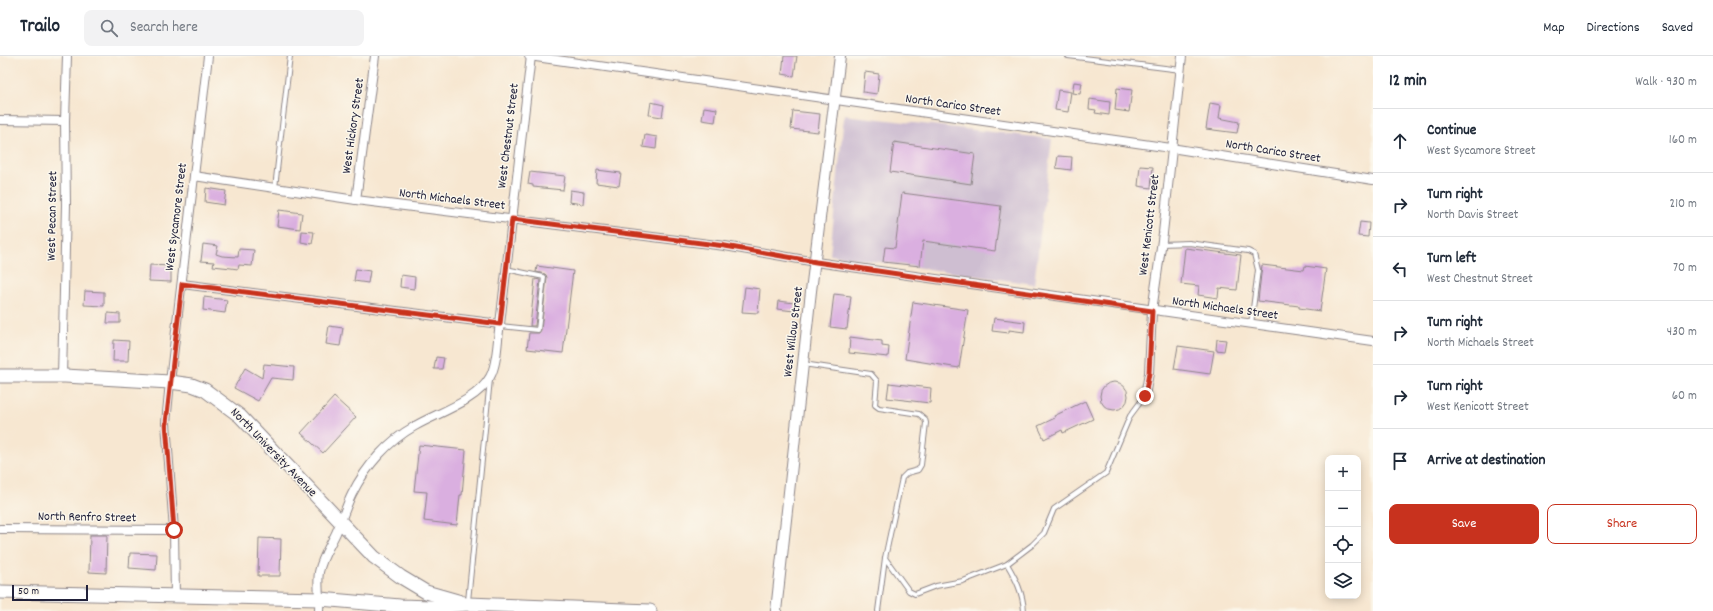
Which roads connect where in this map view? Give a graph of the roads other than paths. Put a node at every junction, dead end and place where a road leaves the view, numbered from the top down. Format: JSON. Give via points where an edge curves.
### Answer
{"nodes":[{"id":1,"x":67,"y":56,"type":"edge"},
{"id":2,"x":208,"y":56,"type":"edge"},
{"id":3,"x":290,"y":56,"type":"edge"},
{"id":4,"x":375,"y":56,"type":"edge"},
{"id":5,"x":530,"y":56,"type":"edge"},
{"id":6,"x":840,"y":56,"type":"edge"},
{"id":7,"x":1068,"y":56,"type":"edge"},
{"id":8,"x":1182,"y":56,"type":"edge"},
{"id":9,"x":1181,"y":70,"type":"junction"},
{"id":10,"x":835,"y":101,"type":"junction"},
{"id":11,"x":0,"y":120,"type":"edge"},
{"id":12,"x":65,"y":121,"type":"junction"},
{"id":13,"x":1171,"y":148,"type":"junction"},
{"id":14,"x":194,"y":176,"type":"junction"},
{"id":15,"x":1373,"y":180,"type":"edge"},
{"id":16,"x":275,"y":188,"type":"junction"},
{"id":17,"x":356,"y":200,"type":"junction"},
{"id":18,"x":512,"y":219,"type":"junction"},
{"id":19,"x":1161,"y":244,"type":"junction"},
{"id":20,"x":816,"y":262,"type":"junction"},
{"id":21,"x":506,"y":269,"type":"junction"},
{"id":22,"x":182,"y":284,"type":"junction"},
{"id":23,"x":1152,"y":311,"type":"junction"},
{"id":24,"x":500,"y":325,"type":"junction"},
{"id":25,"x":1251,"y":325,"type":"junction"},
{"id":26,"x":1373,"y":342,"type":"edge"},
{"id":27,"x":803,"y":364,"type":"junction"},
{"id":28,"x":0,"y":376,"type":"edge"},
{"id":29,"x":62,"y":376,"type":"junction"},
{"id":30,"x":490,"y":377,"type":"junction"},
{"id":31,"x":170,"y":382,"type":"junction"},
{"id":32,"x":1145,"y":396,"type":"joint"},
{"id":33,"x":341,"y":524,"type":"junction"},
{"id":34,"x":0,"y":529,"type":"edge"},
{"id":35,"x":174,"y":530,"type":"junction"},
{"id":36,"x":885,"y":558,"type":"junction"},
{"id":37,"x":1007,"y":564,"type":"junction"},
{"id":38,"x":0,"y":592,"type":"edge"},
{"id":39,"x":175,"y":597,"type":"junction"},
{"id":40,"x":468,"y":604,"type":"junction"},
{"id":41,"x":319,"y":605,"type":"edge"},
{"id":42,"x":650,"y":611,"type":"edge"},
{"id":43,"x":776,"y":611,"type":"edge"},
{"id":44,"x":878,"y":611,"type":"edge"},
{"id":45,"x":1024,"y":611,"type":"edge"}],
"edges":[{"from":1,"to":12,"type":"street","name":"West Pecan Street"},
{"from":2,"to":14,"type":"street","name":"West Sycamore Street"},
{"from":3,"to":16,"type":"lane"},
{"from":4,"to":17,"type":"street","name":"West Hickory Street"},
{"from":5,"to":10,"type":"street","name":"North Carico Street"},
{"from":5,"to":18,"type":"street","name":"West Chestnut Street"},
{"from":6,"to":10,"type":"street","name":"West Willow Street"},
{"from":7,"to":9,"type":"lane"},
{"from":8,"to":9,"type":"street","name":"West Kenicott Street"},
{"from":9,"to":13,"type":"street","name":"West Kenicott Street"},
{"from":10,"to":13,"type":"street","name":"North Carico Street"},
{"from":10,"to":20,"type":"street","name":"West Willow Street"},
{"from":11,"to":12,"type":"street"},
{"from":12,"to":29,"type":"street","name":"West Pecan Street"},
{"from":13,"to":15,"type":"street","name":"North Carico Street"},
{"from":13,"to":19,"type":"street","name":"West Kenicott Street"},
{"from":14,"to":16,"type":"street","name":"North Michaels Street"},
{"from":14,"to":22,"type":"street","name":"West Sycamore Street"},
{"from":16,"to":17,"type":"street","name":"North Michaels Street"},
{"from":17,"to":18,"type":"street","name":"North Michaels Street"},
{"from":18,"to":20,"type":"street","name":"North Michaels Street","via":[[725,246]]},
{"from":18,"to":21,"type":"street","name":"West Chestnut Street"},
{"from":19,"to":23,"type":"street","name":"West Kenicott Street"},
{"from":19,"to":25,"type":"lane","via":[[1189,243],[1248,250],[1254,254],[1258,270]]},
{"from":20,"to":23,"type":"street","name":"North Michaels Street"},
{"from":20,"to":27,"type":"street","name":"West Willow Street"},
{"from":21,"to":24,"type":"street","name":"West Chestnut Street"},
{"from":21,"to":24,"type":"lane","via":[[544,277],[538,330]]},
{"from":22,"to":24,"type":"street"},
{"from":22,"to":31,"type":"street","name":"West Sycamore Street"},
{"from":23,"to":25,"type":"street","name":"North Michaels Street"},
{"from":23,"to":32,"type":"street","name":"West Kenicott Street","via":[[1149,373]]},
{"from":24,"to":30,"type":"street","name":"West Chestnut Street"},
{"from":25,"to":26,"type":"street","name":"North Michaels Street"},
{"from":27,"to":36,"type":"lane","via":[[871,374],[877,381],[875,405],[879,408],[919,414],[925,419],[921,466],[902,478]]},
{"from":27,"to":43,"type":"street","name":"West Willow Street"},
{"from":28,"to":29,"type":"main road","name":"North University Avenue"},
{"from":29,"to":31,"type":"main road","name":"North University Avenue"},
{"from":30,"to":33,"type":"street","name":"West Chestnut Street","via":[[466,400],[415,426],[393,441],[369,465],[352,494]]},
{"from":30,"to":40,"type":"lane"},
{"from":31,"to":33,"type":"main road","name":"North University Avenue","via":[[205,390],[240,416]]},
{"from":31,"to":35,"type":"street","name":"West Sycamore Street","via":[[166,423]]},
{"from":32,"to":37,"type":"lane","via":[[1130,416],[1106,473],[1054,509],[1044,533]]},
{"from":33,"to":40,"type":"main road","name":"North University Avenue","via":[[374,557],[401,577],[426,592]]},
{"from":33,"to":41,"type":"street","name":"West Chestnut Street","via":[[324,555],[319,573]]},
{"from":34,"to":35,"type":"street","name":"North Renfro Street"},
{"from":35,"to":39,"type":"street","name":"West Sycamore Street"},
{"from":36,"to":37,"type":"lane","via":[[909,591],[915,594],[936,586],[963,581]]},
{"from":36,"to":44,"type":"lane"},
{"from":37,"to":45,"type":"lane","via":[[1017,580]]},
{"from":38,"to":39,"type":"main road"},
{"from":39,"to":41,"type":"main road"},
{"from":40,"to":41,"type":"main road","via":[[432,607]]},
{"from":40,"to":42,"type":"main road"}]}
